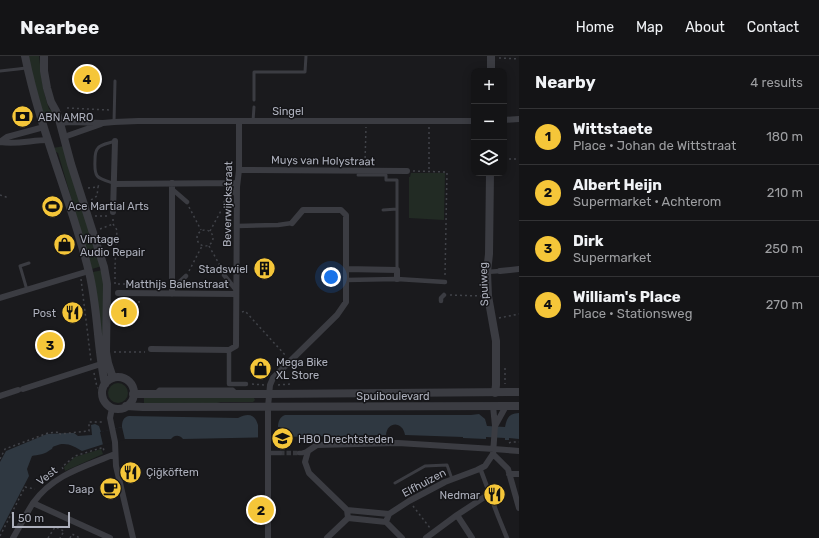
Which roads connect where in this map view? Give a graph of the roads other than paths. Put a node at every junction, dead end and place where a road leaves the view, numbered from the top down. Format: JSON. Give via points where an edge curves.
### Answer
{"nodes":[{"id":1,"x":25,"y":56,"type":"edge"},
{"id":2,"x":44,"y":56,"type":"edge"},
{"id":3,"x":306,"y":56,"type":"edge"},
{"id":4,"x":493,"y":57,"type":"edge"},
{"id":5,"x":28,"y":67,"type":"junction"},
{"id":6,"x":491,"y":68,"type":"edge"},
{"id":7,"x":0,"y":71,"type":"edge"},
{"id":8,"x":115,"y":81,"type":"dead end"},
{"id":9,"x":254,"y":100,"type":"dead end"},
{"id":10,"x":254,"y":108,"type":"dead end"},
{"id":11,"x":519,"y":119,"type":"edge"},
{"id":12,"x":507,"y":120,"type":"edge"},
{"id":13,"x":253,"y":121,"type":"junction"},
{"id":14,"x":471,"y":121,"type":"edge"},
{"id":15,"x":114,"y":122,"type":"junction"},
{"id":16,"x":239,"y":122,"type":"junction"},
{"id":17,"x":60,"y":123,"type":"junction"},
{"id":18,"x":103,"y":123,"type":"junction"},
{"id":19,"x":44,"y":127,"type":"junction"},
{"id":20,"x":64,"y":137,"type":"junction"},
{"id":21,"x":48,"y":140,"type":"junction"},
{"id":22,"x":115,"y":141,"type":"joint"},
{"id":23,"x":0,"y":142,"type":"edge"},
{"id":24,"x":239,"y":170,"type":"junction"},
{"id":25,"x":407,"y":171,"type":"road end"},
{"id":26,"x":358,"y":175,"type":"dead end"},
{"id":27,"x":490,"y":176,"type":"edge"},
{"id":28,"x":114,"y":184,"type":"junction"},
{"id":29,"x":237,"y":185,"type":"junction"},
{"id":30,"x":172,"y":186,"type":"junction"},
{"id":31,"x":187,"y":202,"type":"road end"},
{"id":32,"x":225,"y":203,"type":"road end"},
{"id":33,"x":397,"y":209,"type":"junction"},
{"id":34,"x":382,"y":210,"type":"dead end"},
{"id":35,"x":113,"y":214,"type":"road end"},
{"id":36,"x":292,"y":223,"type":"joint"},
{"id":37,"x":237,"y":226,"type":"junction"},
{"id":38,"x":29,"y":263,"type":"dead end"},
{"id":39,"x":346,"y":269,"type":"junction"},
{"id":40,"x":519,"y":269,"type":"edge"},
{"id":41,"x":397,"y":270,"type":"junction"},
{"id":42,"x":500,"y":271,"type":"joint"},
{"id":43,"x":85,"y":272,"type":"junction"},
{"id":44,"x":487,"y":272,"type":"junction"},
{"id":45,"x":224,"y":274,"type":"road end"},
{"id":46,"x":186,"y":276,"type":"road end"},
{"id":47,"x":397,"y":279,"type":"junction"},
{"id":48,"x":346,"y":280,"type":"junction"},
{"id":49,"x":444,"y":282,"type":"road end"},
{"id":50,"x":27,"y":290,"type":"junction"},
{"id":51,"x":172,"y":291,"type":"junction"},
{"id":52,"x":236,"y":292,"type":"junction"},
{"id":53,"x":118,"y":293,"type":"dead end"},
{"id":54,"x":444,"y":295,"type":"road end"},
{"id":55,"x":0,"y":298,"type":"edge"},
{"id":56,"x":441,"y":301,"type":"dead end"},
{"id":57,"x":151,"y":350,"type":"road end"},
{"id":58,"x":230,"y":350,"type":"junction"},
{"id":59,"x":101,"y":364,"type":"junction"},
{"id":60,"x":113,"y":378,"type":"junction"},
{"id":61,"x":105,"y":384,"type":"junction"},
{"id":62,"x":246,"y":384,"type":"dead end"},
{"id":63,"x":519,"y":392,"type":"edge"},
{"id":64,"x":494,"y":393,"type":"junction"},
{"id":65,"x":133,"y":394,"type":"junction"},
{"id":66,"x":269,"y":394,"type":"junction"},
{"id":67,"x":0,"y":396,"type":"edge"},
{"id":68,"x":126,"y":406,"type":"junction"},
{"id":69,"x":493,"y":406,"type":"junction"},
{"id":70,"x":506,"y":406,"type":"junction"},
{"id":71,"x":519,"y":406,"type":"edge"},
{"id":72,"x":268,"y":407,"type":"junction"},
{"id":73,"x":112,"y":408,"type":"junction"},
{"id":74,"x":495,"y":426,"type":"junction"},
{"id":75,"x":308,"y":451,"type":"junction"},
{"id":76,"x":493,"y":451,"type":"junction"},
{"id":77,"x":519,"y":451,"type":"edge"},
{"id":78,"x":268,"y":453,"type":"junction"},
{"id":79,"x":280,"y":453,"type":"tunnel mouth"},
{"id":80,"x":299,"y":453,"type":"tunnel mouth"},
{"id":81,"x":115,"y":454,"type":"junction"},
{"id":82,"x":479,"y":469,"type":"junction"},
{"id":83,"x":509,"y":474,"type":"junction"},
{"id":84,"x":519,"y":474,"type":"edge"},
{"id":85,"x":452,"y":479,"type":"junction"},
{"id":86,"x":395,"y":482,"type":"dead end"},
{"id":87,"x":489,"y":494,"type":"junction"},
{"id":88,"x":33,"y":503,"type":"junction"},
{"id":89,"x":519,"y":508,"type":"edge"},
{"id":90,"x":347,"y":510,"type":"junction"},
{"id":91,"x":389,"y":514,"type":"junction"},
{"id":92,"x":457,"y":515,"type":"junction"},
{"id":93,"x":348,"y":518,"type":"junction"},
{"id":94,"x":386,"y":522,"type":"junction"},
{"id":95,"x":82,"y":534,"type":"edge"},
{"id":96,"x":13,"y":538,"type":"edge"},
{"id":97,"x":110,"y":538,"type":"edge"},
{"id":98,"x":133,"y":538,"type":"edge"},
{"id":99,"x":268,"y":538,"type":"edge"},
{"id":100,"x":328,"y":538,"type":"edge"},
{"id":101,"x":402,"y":538,"type":"edge"},
{"id":102,"x":426,"y":538,"type":"edge"},
{"id":103,"x":472,"y":538,"type":"edge"},
{"id":104,"x":507,"y":538,"type":"edge"}],
"edges":[{"from":1,"to":5,"type":"street"},
{"from":2,"to":17,"type":"street","via":[[47,88]]},
{"from":3,"to":9,"type":"lane","via":[[305,72],[254,72]]},
{"from":4,"to":6,"type":"street"},
{"from":5,"to":7,"type":"lane"},
{"from":5,"to":19,"type":"street"},
{"from":8,"to":15,"type":"lane"},
{"from":10,"to":13,"type":"lane"},
{"from":11,"to":12,"type":"street"},
{"from":13,"to":14,"type":"street","name":"Singel"},
{"from":13,"to":16,"type":"street","name":"Singel"},
{"from":15,"to":16,"type":"street","name":"Singel"},
{"from":15,"to":18,"type":"street","name":"Singel"},
{"from":16,"to":24,"type":"street","name":"Beverwijckstraat"},
{"from":17,"to":18,"type":"street","name":"Singel"},
{"from":17,"to":20,"type":"street"},
{"from":18,"to":20,"type":"street","name":"Singel"},
{"from":19,"to":21,"type":"street"},
{"from":19,"to":23,"type":"street"},
{"from":20,"to":60,"type":"street","via":[[104,267],[107,284],[106,352]]},
{"from":21,"to":23,"type":"street","via":[[10,144]]},
{"from":21,"to":43,"type":"street","via":[[82,244]]},
{"from":22,"to":28,"type":"street"},
{"from":22,"to":28,"type":"lane","via":[[98,147],[95,172],[98,177]]},
{"from":24,"to":25,"type":"street","name":"Muys van Holystraat"},
{"from":24,"to":29,"type":"street","name":"Beverwijckstraat"},
{"from":26,"to":33,"type":"lane","via":[[386,175],[386,180],[397,180]]},
{"from":27,"to":44,"type":"street","name":"Spuiweg"},
{"from":28,"to":30,"type":"street"},
{"from":28,"to":35,"type":"street"},
{"from":29,"to":30,"type":"street"},
{"from":29,"to":32,"type":"street"},
{"from":29,"to":37,"type":"street","name":"Beverwijckstraat"},
{"from":30,"to":31,"type":"street"},
{"from":30,"to":51,"type":"street"},
{"from":33,"to":34,"type":"lane"},
{"from":33,"to":41,"type":"lane"},
{"from":36,"to":37,"type":"street"},
{"from":36,"to":39,"type":"street","via":[[303,210],[341,210],[346,215]]},
{"from":37,"to":52,"type":"street","name":"Beverwijckstraat"},
{"from":38,"to":50,"type":"lane","via":[[20,266]]},
{"from":39,"to":41,"type":"street"},
{"from":39,"to":48,"type":"street"},
{"from":40,"to":42,"type":"street"},
{"from":41,"to":47,"type":"street"},
{"from":42,"to":44,"type":"street"},
{"from":43,"to":50,"type":"street"},
{"from":43,"to":59,"type":"street","via":[[92,286]]},
{"from":44,"to":64,"type":"street","name":"Spuiweg","via":[[488,296],[496,340]]},
{"from":45,"to":52,"type":"street"},
{"from":46,"to":51,"type":"street"},
{"from":47,"to":48,"type":"street"},
{"from":47,"to":49,"type":"street"},
{"from":48,"to":66,"type":"street","via":[[346,302],[337,315],[273,378]]},
{"from":50,"to":55,"type":"street"},
{"from":51,"to":52,"type":"street","name":"Matthijs Balenstraat"},
{"from":51,"to":53,"type":"street","name":"Matthijs Balenstraat"},
{"from":52,"to":58,"type":"street","name":"Beverwijckstraat","via":[[236,346]]},
{"from":54,"to":56,"type":"street"},
{"from":57,"to":58,"type":"street"},
{"from":58,"to":62,"type":"street","via":[[229,384]]},
{"from":59,"to":61,"type":"street"},
{"from":59,"to":67,"type":"street"},
{"from":60,"to":61,"type":"street"},
{"from":60,"to":65,"type":"street","via":[[128,381]]},
{"from":61,"to":73,"type":"street","via":[[102,396]]},
{"from":63,"to":64,"type":"street","name":"Spuiboulevard"},
{"from":64,"to":66,"type":"street","name":"Spuiboulevard"},
{"from":65,"to":66,"type":"street","name":"Spuiboulevard"},
{"from":65,"to":68,"type":"street"},
{"from":66,"to":72,"type":"street"},
{"from":68,"to":72,"type":"street","name":"Spuiboulevard"},
{"from":68,"to":73,"type":"street"},
{"from":69,"to":70,"type":"street","name":"Spuiboulevard"},
{"from":69,"to":72,"type":"street","name":"Spuiboulevard"},
{"from":69,"to":74,"type":"street"},
{"from":70,"to":71,"type":"street","name":"Spuiboulevard"},
{"from":70,"to":74,"type":"street"},
{"from":72,"to":78,"type":"street"},
{"from":73,"to":81,"type":"street","via":[[110,422]]},
{"from":74,"to":76,"type":"street"},
{"from":75,"to":76,"type":"street","via":[[317,445],[398,443]]},
{"from":75,"to":80,"type":"street"},
{"from":75,"to":90,"type":"street","via":[[305,462],[309,473]]},
{"from":76,"to":77,"type":"street"},
{"from":76,"to":82,"type":"street","via":[[485,466]]},
{"from":76,"to":83,"type":"street","via":[[508,469]]},
{"from":78,"to":79,"type":"street"},
{"from":78,"to":99,"type":"street","via":[[265,491]]},
{"from":81,"to":88,"type":"street","name":"Vest","via":[[64,475],[41,493]]},
{"from":81,"to":98,"type":"street"},
{"from":82,"to":85,"type":"street","name":"Elfhuizen"},
{"from":82,"to":87,"type":"street"},
{"from":83,"to":84,"type":"street"},
{"from":83,"to":89,"type":"street"},
{"from":85,"to":86,"type":"lane","via":[[447,465],[425,466]]},
{"from":85,"to":91,"type":"street","name":"Elfhuizen"},
{"from":87,"to":92,"type":"street"},
{"from":87,"to":104,"type":"street"},
{"from":88,"to":95,"type":"street"},
{"from":88,"to":96,"type":"street","name":"Vest"},
{"from":90,"to":91,"type":"street"},
{"from":90,"to":93,"type":"street"},
{"from":91,"to":94,"type":"street"},
{"from":92,"to":102,"type":"street"},
{"from":92,"to":103,"type":"street"},
{"from":93,"to":94,"type":"street"},
{"from":93,"to":100,"type":"street"},
{"from":94,"to":101,"type":"street"},
{"from":95,"to":97,"type":"street"}]}
